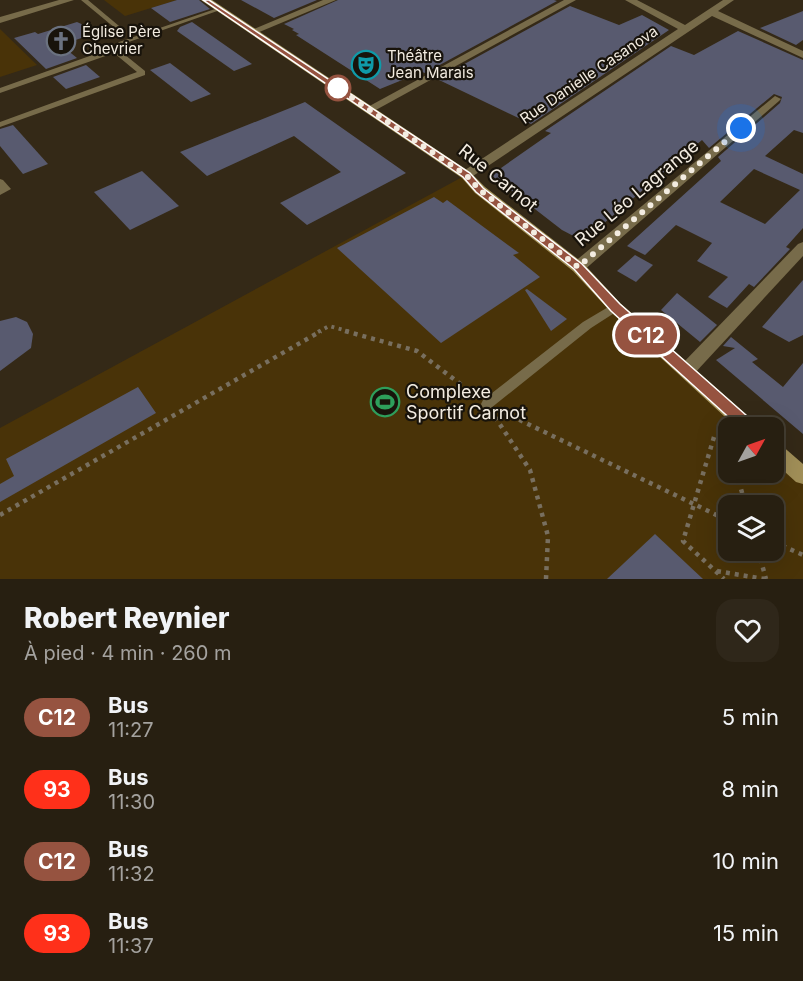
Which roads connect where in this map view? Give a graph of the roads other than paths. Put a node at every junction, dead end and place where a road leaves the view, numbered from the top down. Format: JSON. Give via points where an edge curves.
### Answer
{"nodes":[{"id":1,"x":69,"y":0,"type":"edge"},
{"id":2,"x":84,"y":0,"type":"edge"},
{"id":3,"x":206,"y":0,"type":"edge"},
{"id":4,"x":331,"y":0,"type":"edge"},
{"id":5,"x":571,"y":0,"type":"edge"},
{"id":6,"x":630,"y":0,"type":"edge"},
{"id":7,"x":729,"y":0,"type":"edge"},
{"id":8,"x":0,"y":7,"type":"edge"},
{"id":9,"x":220,"y":9,"type":"junction"},
{"id":10,"x":712,"y":12,"type":"junction"},
{"id":11,"x":11,"y":17,"type":"junction"},
{"id":12,"x":0,"y":20,"type":"edge"},
{"id":13,"x":685,"y":29,"type":"junction"},
{"id":14,"x":254,"y":31,"type":"junction"},
{"id":15,"x":123,"y":32,"type":"dead end"},
{"id":16,"x":115,"y":51,"type":"junction"},
{"id":17,"x":803,"y":54,"type":"edge"},
{"id":18,"x":0,"y":91,"type":"edge"},
{"id":19,"x":775,"y":99,"type":"dead end"},
{"id":20,"x":370,"y":109,"type":"junction"},
{"id":21,"x":0,"y":125,"type":"edge"},
{"id":22,"x":466,"y":175,"type":"junction"},
{"id":23,"x":0,"y":182,"type":"edge"},
{"id":24,"x":0,"y":192,"type":"edge"},
{"id":25,"x":803,"y":247,"type":"edge"},
{"id":26,"x":578,"y":267,"type":"junction"},
{"id":27,"x":615,"y":308,"type":"junction"},
{"id":28,"x":687,"y":370,"type":"junction"},
{"id":29,"x":487,"y":404,"type":"road end"},
{"id":30,"x":738,"y":417,"type":"edge"},
{"id":31,"x":784,"y":459,"type":"edge"},
{"id":32,"x":803,"y":476,"type":"edge"}],
"edges":[{"from":1,"to":11,"type":"street"},
{"from":2,"to":15,"type":"lane"},
{"from":3,"to":9,"type":"main road","name":"Rue Carnot"},
{"from":4,"to":14,"type":"street"},
{"from":5,"to":20,"type":"street"},
{"from":6,"to":13,"type":"street"},
{"from":7,"to":10,"type":"street","name":"Rue Danielle Casanova"},
{"from":8,"to":11,"type":"street"},
{"from":9,"to":14,"type":"main road","name":"Rue Carnot"},
{"from":9,"to":16,"type":"lane","via":[[121,43]]},
{"from":10,"to":13,"type":"street","name":"Rue Danielle Casanova"},
{"from":10,"to":17,"type":"street"},
{"from":11,"to":12,"type":"street"},
{"from":13,"to":22,"type":"street","name":"Rue Danielle Casanova"},
{"from":14,"to":20,"type":"main road","name":"Rue Carnot"},
{"from":16,"to":18,"type":"lane"},
{"from":16,"to":21,"type":"lane","via":[[142,73]]},
{"from":19,"to":26,"type":"street","name":"Rue Léo Lagrange"},
{"from":20,"to":22,"type":"main road","name":"Rue Carnot"},
{"from":22,"to":26,"type":"main road","name":"Rue Carnot"},
{"from":23,"to":24,"type":"lane","via":[[6,189]]},
{"from":25,"to":28,"type":"street"},
{"from":26,"to":27,"type":"main road","name":"Rue Carnot"},
{"from":27,"to":28,"type":"main road","name":"Rue Carnot"},
{"from":27,"to":29,"type":"lane","via":[[587,325]]},
{"from":28,"to":30,"type":"main road","name":"Rue Carnot"},
{"from":31,"to":32,"type":"main road"}]}
